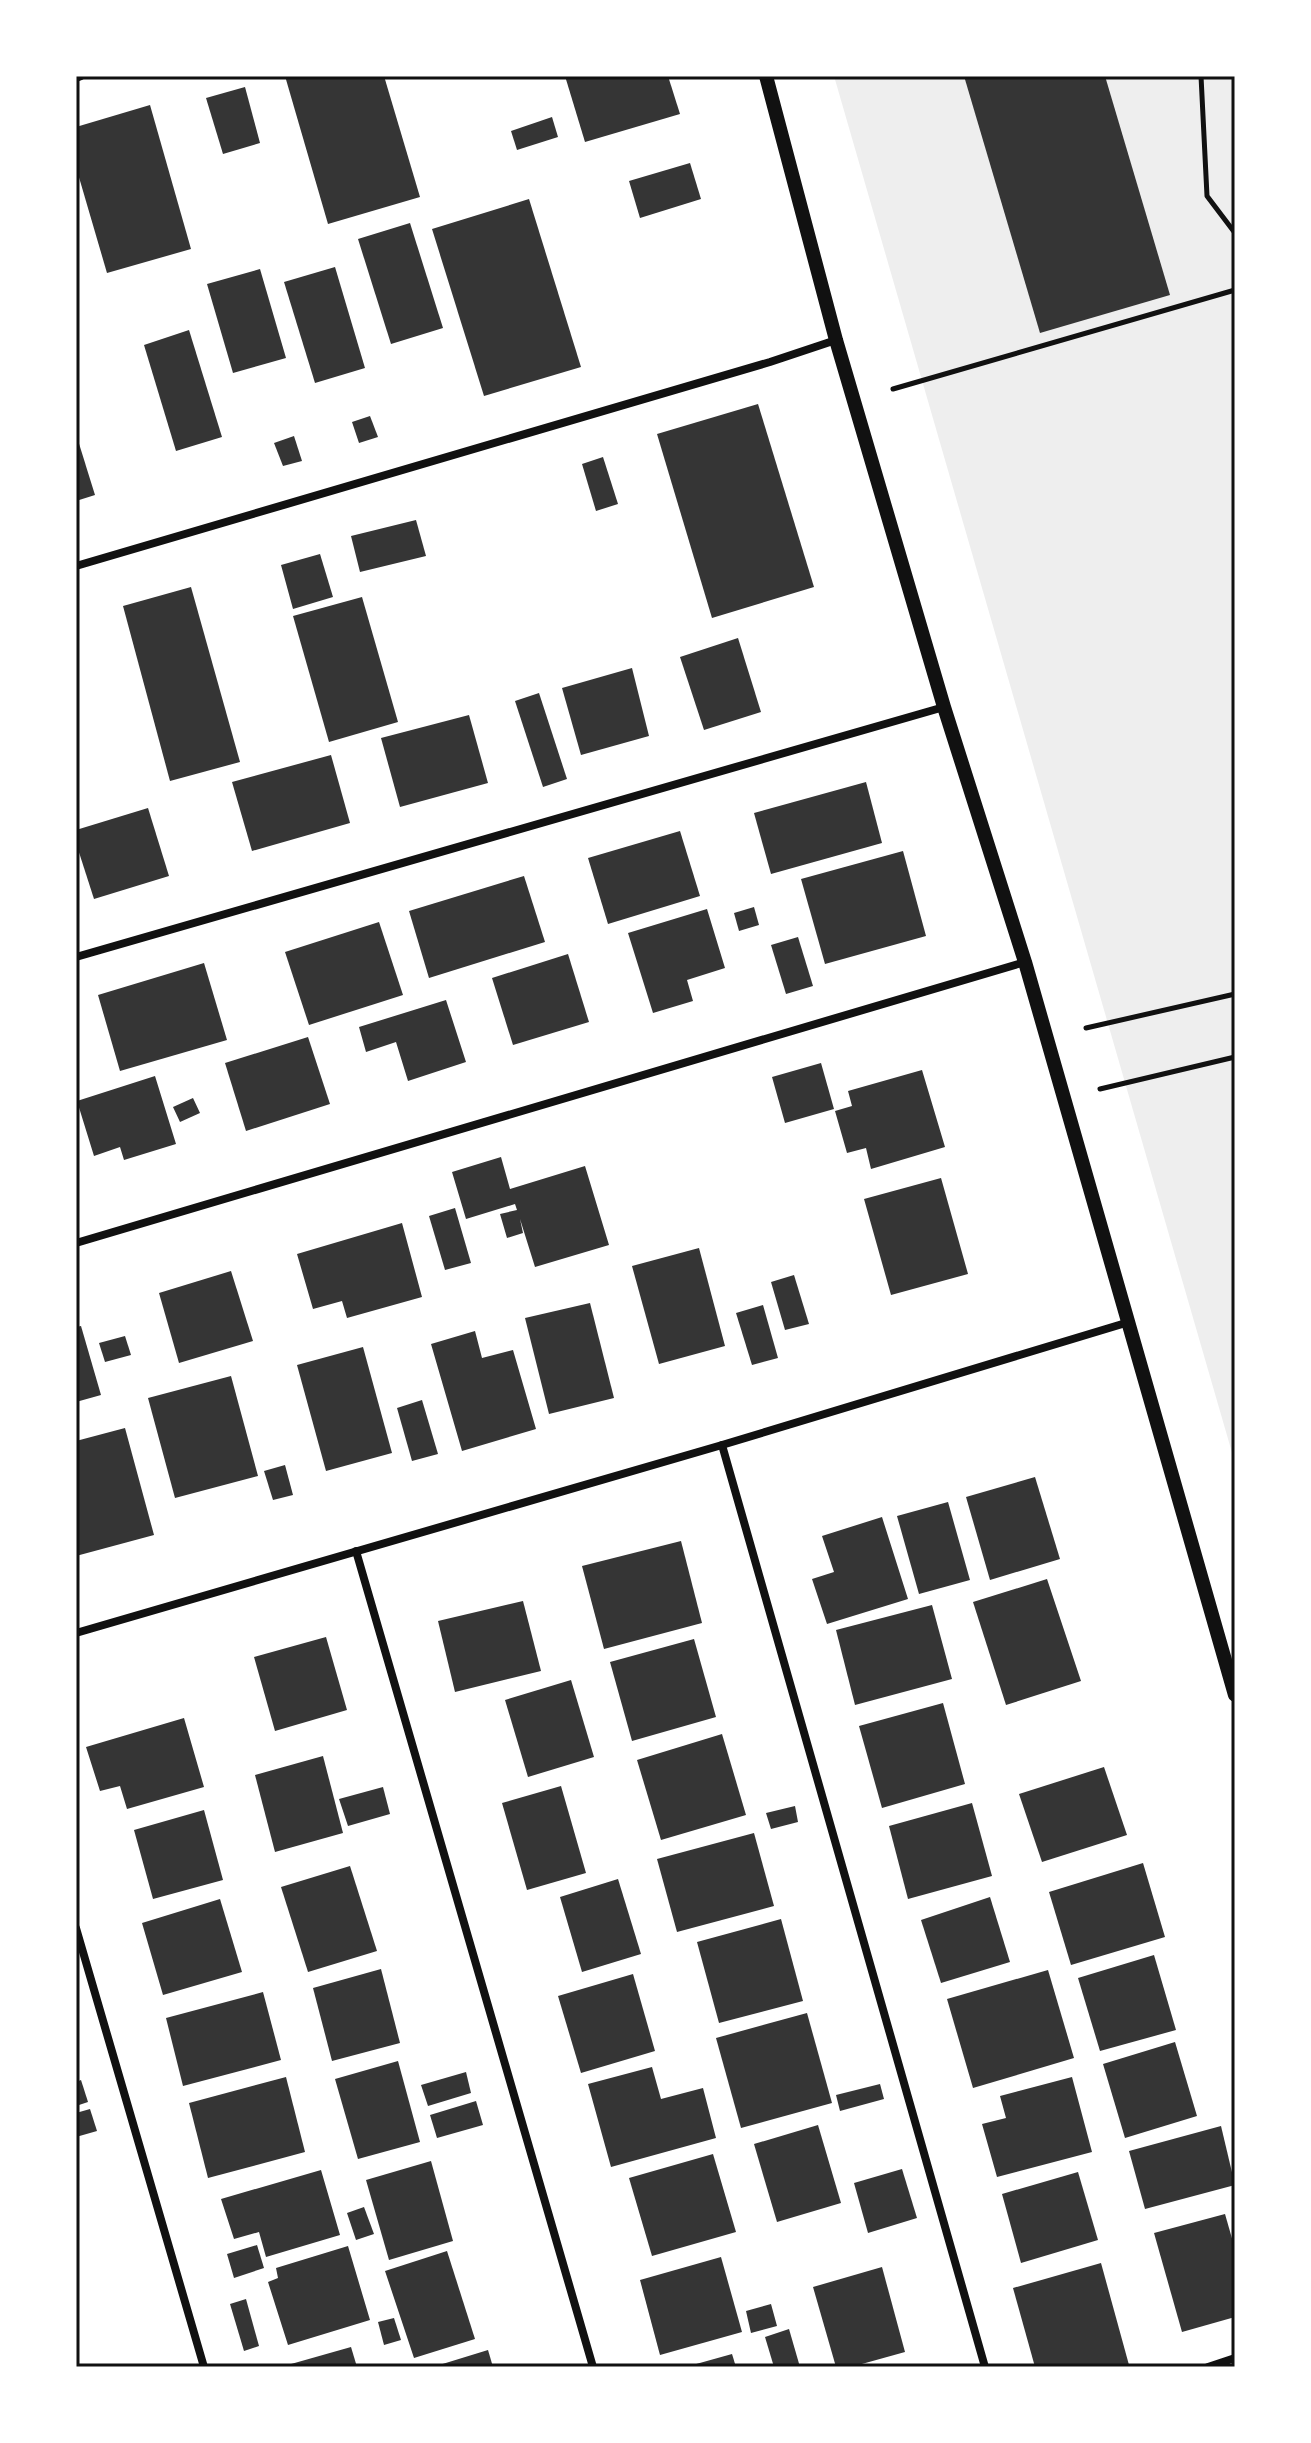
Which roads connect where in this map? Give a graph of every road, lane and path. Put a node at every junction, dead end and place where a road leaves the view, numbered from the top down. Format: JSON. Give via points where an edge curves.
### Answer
{"nodes":[{"id":1,"x":766,"y":76,"type":"edge"},
{"id":2,"x":1201,"y":76,"type":"edge"},
{"id":3,"x":1235,"y":233,"type":"edge"},
{"id":4,"x":1235,"y":290,"type":"edge"},
{"id":5,"x":836,"y":340,"type":"junction"},
{"id":6,"x":853,"y":401,"type":"junction"},
{"id":7,"x":76,"y":566,"type":"edge"},
{"id":8,"x":944,"y":707,"type":"junction"},
{"id":9,"x":76,"y":957,"type":"edge"},
{"id":10,"x":1025,"y":962,"type":"junction"},
{"id":11,"x":1235,"y":994,"type":"edge"},
{"id":12,"x":1046,"y":1037,"type":"junction"},
{"id":13,"x":1235,"y":1057,"type":"edge"},
{"id":14,"x":1064,"y":1097,"type":"junction"},
{"id":15,"x":76,"y":1243,"type":"edge"},
{"id":16,"x":1129,"y":1322,"type":"junction"},
{"id":17,"x":722,"y":1445,"type":"junction"},
{"id":18,"x":356,"y":1551,"type":"junction"},
{"id":19,"x":76,"y":1633,"type":"edge"},
{"id":20,"x":1235,"y":1695,"type":"edge"},
{"id":21,"x":76,"y":1928,"type":"edge"},
{"id":22,"x":1235,"y":2358,"type":"edge"},
{"id":23,"x":204,"y":2367,"type":"edge"},
{"id":24,"x":593,"y":2367,"type":"edge"},
{"id":25,"x":985,"y":2367,"type":"edge"},
{"id":26,"x":1208,"y":2367,"type":"edge"}],
"edges":[{"from":1,"to":5,"type":"street"},
{"from":2,"to":3,"type":"path","via":[[1207,196]]},
{"from":4,"to":6,"type":"path"},
{"from":5,"to":6,"type":"street"},
{"from":5,"to":7,"type":"street"},
{"from":6,"to":8,"type":"street"},
{"from":8,"to":9,"type":"street"},
{"from":8,"to":10,"type":"street"},
{"from":10,"to":12,"type":"street"},
{"from":10,"to":15,"type":"street"},
{"from":11,"to":12,"type":"path"},
{"from":12,"to":14,"type":"street"},
{"from":13,"to":14,"type":"path"},
{"from":14,"to":16,"type":"street"},
{"from":16,"to":17,"type":"street"},
{"from":16,"to":20,"type":"street"},
{"from":17,"to":18,"type":"street"},
{"from":17,"to":25,"type":"street"},
{"from":18,"to":19,"type":"street"},
{"from":18,"to":24,"type":"street"},
{"from":21,"to":23,"type":"street"},
{"from":22,"to":26,"type":"street"}]}
